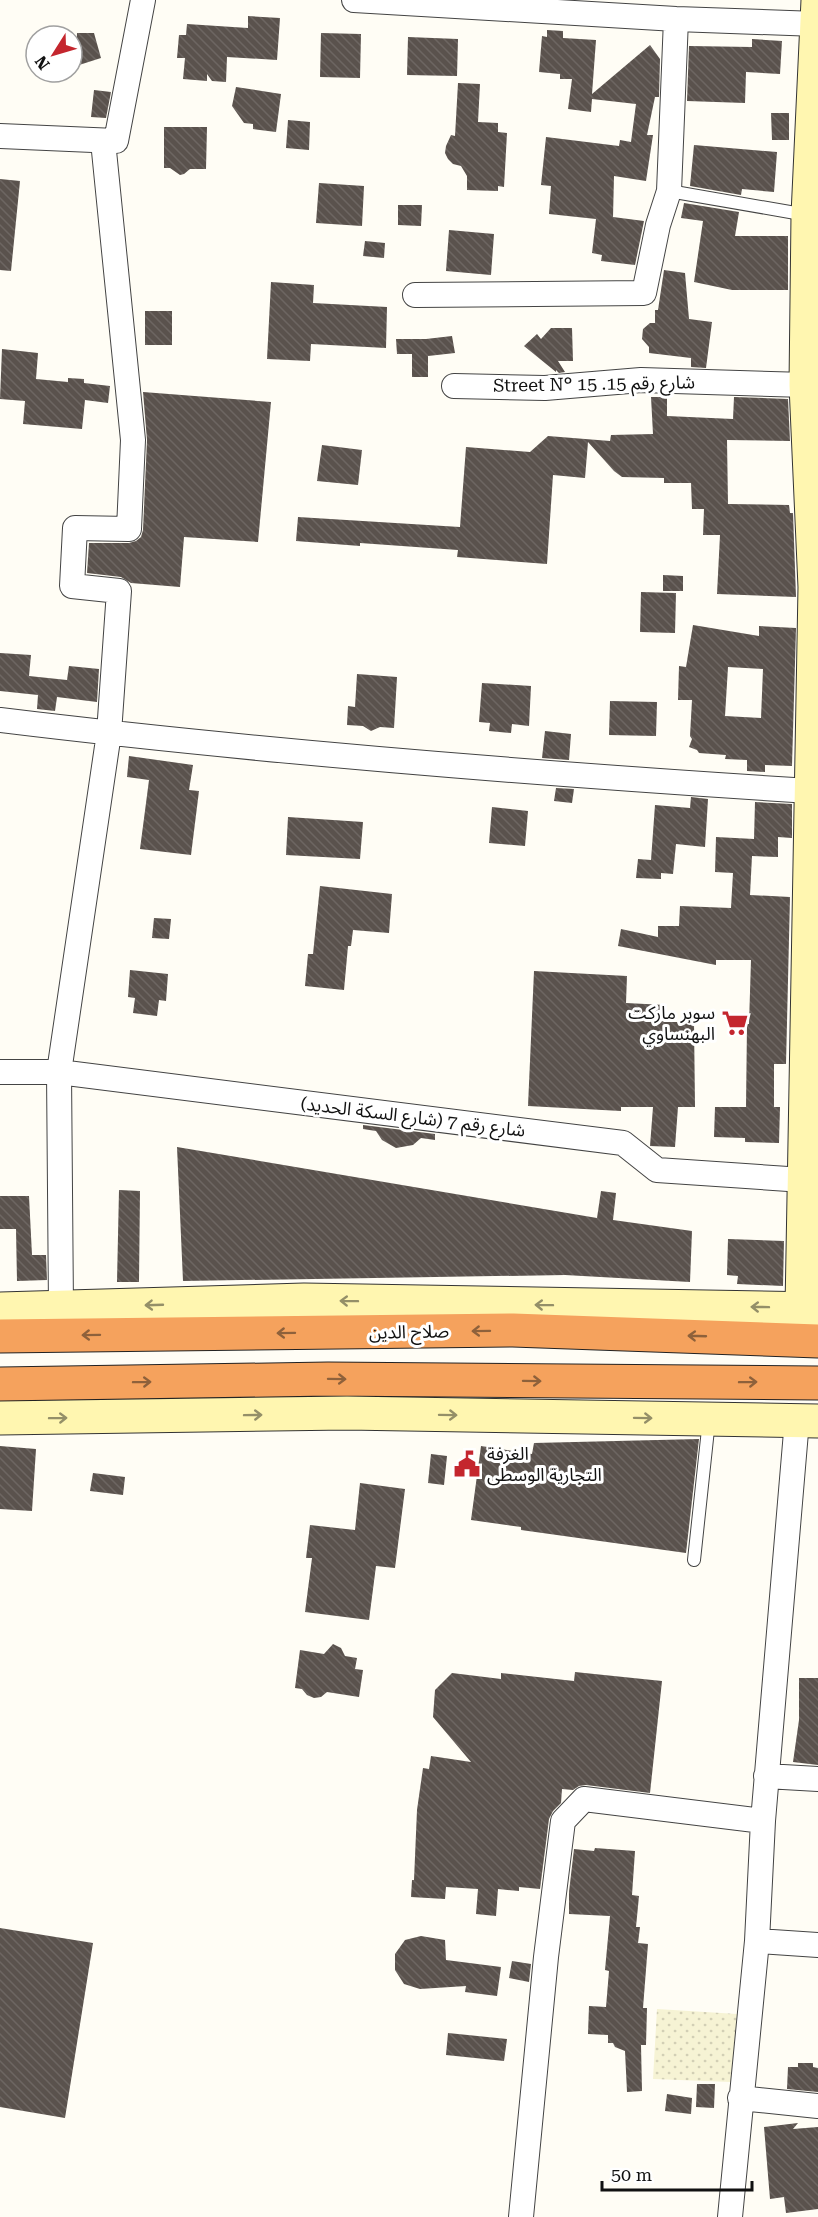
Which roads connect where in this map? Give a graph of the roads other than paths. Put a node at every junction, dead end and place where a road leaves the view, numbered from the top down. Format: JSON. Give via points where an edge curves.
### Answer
{"nodes":[{"id":1,"x":143,"y":0,"type":"edge"},
{"id":2,"x":354,"y":0,"type":"edge"},
{"id":3,"x":817,"y":12,"type":"edge"},
{"id":4,"x":676,"y":19,"type":"junction"},
{"id":5,"x":0,"y":136,"type":"edge"},
{"id":6,"x":103,"y":141,"type":"junction"},
{"id":7,"x":669,"y":191,"type":"junction"},
{"id":8,"x":808,"y":215,"type":"junction"},
{"id":9,"x":415,"y":295,"type":"dead end"},
{"id":10,"x":806,"y":385,"type":"junction"},
{"id":11,"x":454,"y":386,"type":"dead end"},
{"id":12,"x":0,"y":720,"type":"edge"},
{"id":13,"x":109,"y":733,"type":"junction"},
{"id":14,"x":810,"y":791,"type":"junction"},
{"id":15,"x":0,"y":1072,"type":"edge"},
{"id":16,"x":59,"y":1072,"type":"junction"},
{"id":17,"x":810,"y":1182,"type":"edge"},
{"id":18,"x":61,"y":1308,"type":"junction"},
{"id":19,"x":810,"y":1308,"type":"edge"},
{"id":20,"x":0,"y":1310,"type":"edge"},
{"id":21,"x":593,"y":1319,"type":"junction"},
{"id":22,"x":0,"y":1336,"type":"edge"},
{"id":23,"x":818,"y":1341,"type":"edge"},
{"id":24,"x":818,"y":1383,"type":"edge"},
{"id":25,"x":0,"y":1384,"type":"edge"},
{"id":26,"x":0,"y":1418,"type":"edge"},
{"id":27,"x":709,"y":1419,"type":"junction"},
{"id":28,"x":808,"y":1420,"type":"edge"},
{"id":29,"x":694,"y":1560,"type":"dead end"},
{"id":30,"x":766,"y":1776,"type":"junction"},
{"id":31,"x":818,"y":1779,"type":"edge"},
{"id":32,"x":763,"y":1821,"type":"junction"},
{"id":33,"x":757,"y":1941,"type":"junction"},
{"id":34,"x":818,"y":1945,"type":"edge"},
{"id":35,"x":740,"y":2098,"type":"junction"},
{"id":36,"x":818,"y":2106,"type":"edge"},
{"id":37,"x":521,"y":2217,"type":"edge"},
{"id":38,"x":730,"y":2217,"type":"edge"}],
"edges":[{"from":1,"to":6,"type":"street","via":[[116,141]]},
{"from":2,"to":4,"type":"street"},
{"from":3,"to":4,"type":"street"},
{"from":3,"to":8,"type":"street"},
{"from":4,"to":7,"type":"street"},
{"from":5,"to":6,"type":"street"},
{"from":6,"to":13,"type":"street","via":[[133,440],[129,529],[75,528],[72,586],[120,591]]},
{"from":7,"to":8,"type":"lane"},
{"from":7,"to":9,"type":"street","via":[[644,293]]},
{"from":8,"to":10,"type":"street"},
{"from":10,"to":11,"type":"street","name":"Street N° 15 .شارع رقم 15","via":[[641,380],[545,388]]},
{"from":10,"to":14,"type":"street","via":[[815,587]]},
{"from":12,"to":13,"type":"street"},
{"from":13,"to":14,"type":"street","via":[[555,775]]},
{"from":13,"to":16,"type":"street"},
{"from":14,"to":17,"type":"street"},
{"from":15,"to":16,"type":"street","name":"شارع رقم 7 (شارع السكة الحديد)"},
{"from":16,"to":17,"type":"street","name":"شارع رقم 7 (شارع السكة الحديد)","via":[[623,1143],[657,1170]]},
{"from":16,"to":18,"type":"street"},
{"from":17,"to":19,"type":"street"},
{"from":18,"to":20,"type":"street"},
{"from":21,"to":18,"type":"street","one_way":true,"via":[[304,1300]]},
{"from":19,"to":21,"type":"street","one_way":true},
{"from":21,"to":22,"type":"highway","name":"صلاح الدين","one_way":true,"via":[[513,1330]]},
{"from":23,"to":21,"type":"highway","name":"صلاح الدين","one_way":true},
{"from":25,"to":24,"type":"highway","one_way":true,"via":[[328,1378]]},
{"from":26,"to":27,"type":"street","one_way":true,"via":[[347,1413]]},
{"from":27,"to":28,"type":"street"},
{"from":27,"to":29,"type":"lane"},
{"from":28,"to":30,"type":"street"},
{"from":30,"to":31,"type":"street"},
{"from":30,"to":32,"type":"street"},
{"from":32,"to":33,"type":"street"},
{"from":32,"to":37,"type":"street","via":[[584,1799],[563,1821]]},
{"from":33,"to":34,"type":"street"},
{"from":33,"to":35,"type":"street"},
{"from":35,"to":36,"type":"street"},
{"from":35,"to":38,"type":"street"}]}
